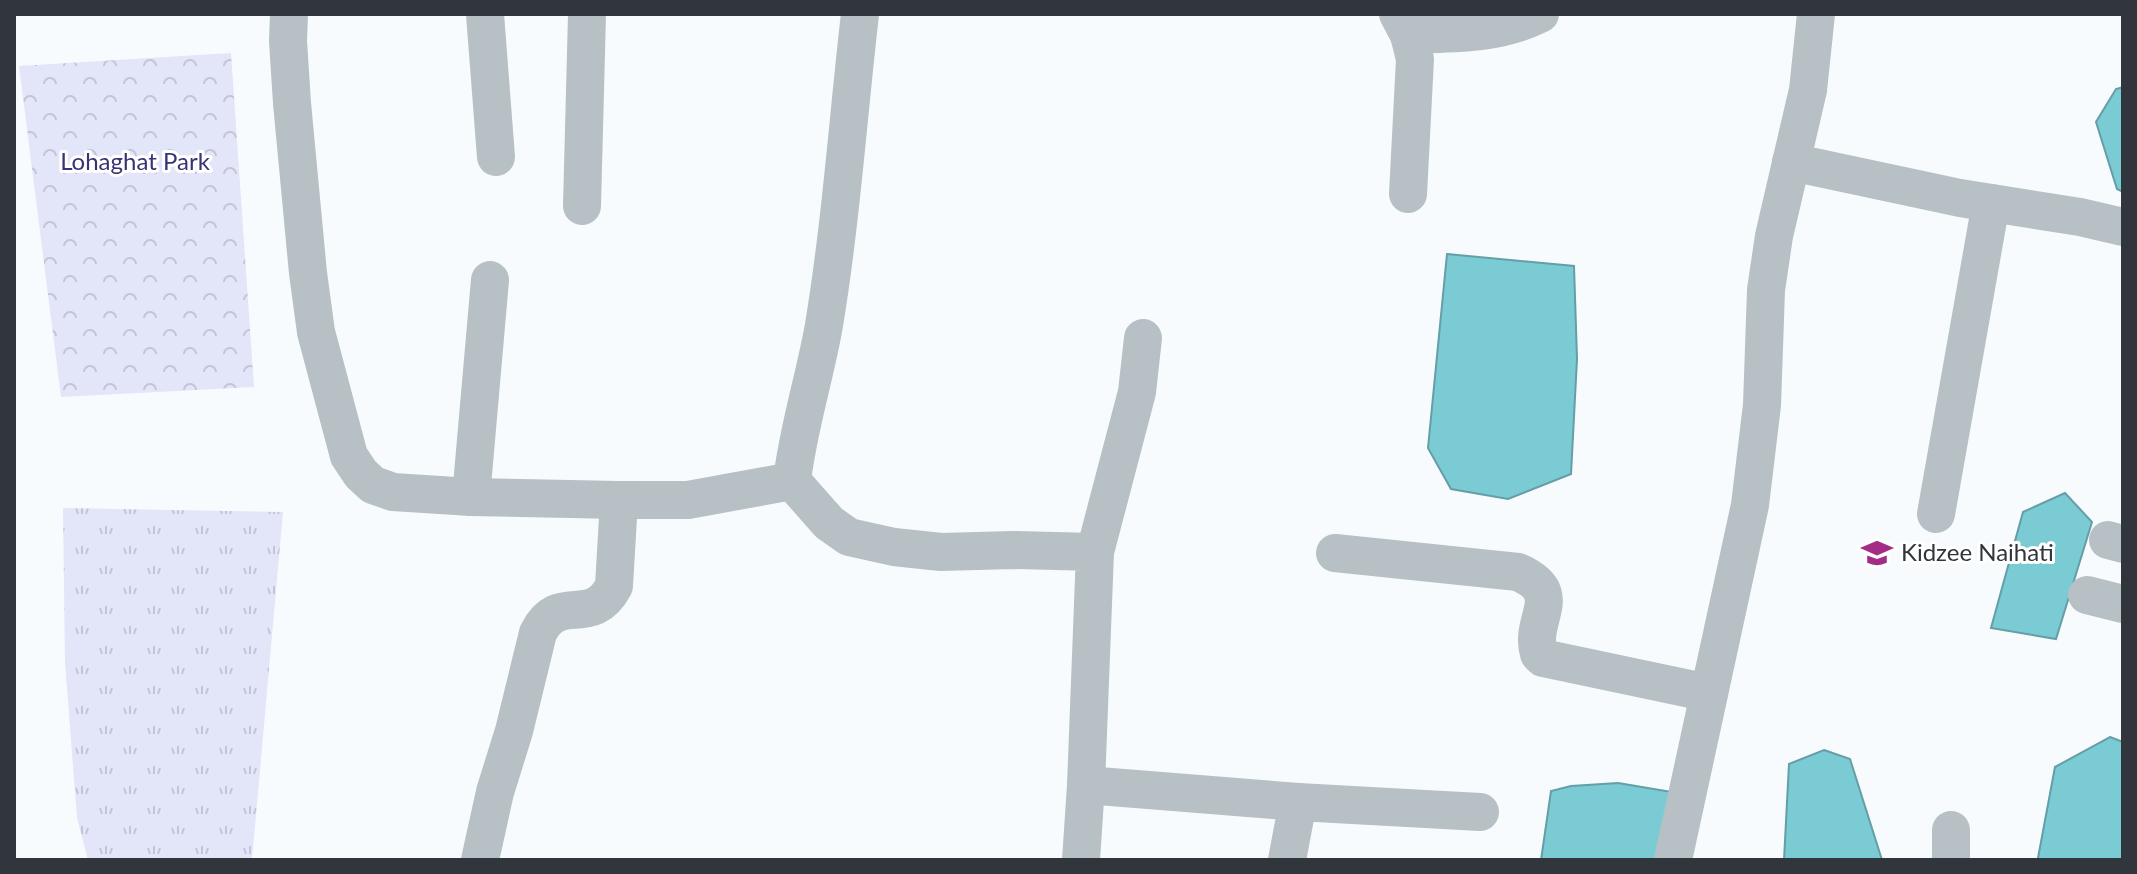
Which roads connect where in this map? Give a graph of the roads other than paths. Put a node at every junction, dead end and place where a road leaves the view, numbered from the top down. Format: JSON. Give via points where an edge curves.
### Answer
{"nodes":[{"id":1,"x":289,"y":14,"type":"edge"},
{"id":2,"x":485,"y":14,"type":"edge"},
{"id":3,"x":587,"y":14,"type":"edge"},
{"id":4,"x":860,"y":14,"type":"edge"},
{"id":5,"x":1540,"y":14,"type":"edge"},
{"id":6,"x":1816,"y":14,"type":"edge"},
{"id":7,"x":1403,"y":25,"type":"edge"},
{"id":8,"x":496,"y":157,"type":"dead end"},
{"id":9,"x":1791,"y":162,"type":"junction"},
{"id":10,"x":1408,"y":194,"type":"dead end"},
{"id":11,"x":1991,"y":203,"type":"junction"},
{"id":12,"x":582,"y":206,"type":"dead end"},
{"id":13,"x":2123,"y":227,"type":"edge"},
{"id":14,"x":490,"y":280,"type":"dead end"},
{"id":15,"x":1143,"y":338,"type":"dead end"},
{"id":16,"x":792,"y":481,"type":"junction"},
{"id":17,"x":471,"y":497,"type":"junction"},
{"id":18,"x":619,"y":500,"type":"junction"},
{"id":19,"x":1936,"y":514,"type":"dead end"},
{"id":20,"x":1095,"y":552,"type":"junction"},
{"id":21,"x":1335,"y":553,"type":"dead end"},
{"id":22,"x":1709,"y":693,"type":"junction"},
{"id":23,"x":1086,"y":785,"type":"junction"},
{"id":24,"x":1298,"y":802,"type":"junction"},
{"id":25,"x":1480,"y":812,"type":"dead end"},
{"id":26,"x":480,"y":860,"type":"edge"},
{"id":27,"x":1081,"y":860,"type":"edge"},
{"id":28,"x":1287,"y":860,"type":"edge"},
{"id":29,"x":1673,"y":860,"type":"edge"}],
"edges":[{"from":1,"to":17,"type":"street","via":[[292,103],[316,332],[349,456],[373,485],[393,492]]},
{"from":2,"to":8,"type":"street"},
{"from":3,"to":12,"type":"street"},
{"from":4,"to":16,"type":"street","via":[[832,270]]},
{"from":5,"to":7,"type":"street","via":[[1494,31]]},
{"from":6,"to":9,"type":"street","via":[[1808,90]]},
{"from":7,"to":10,"type":"street","via":[[1415,59]]},
{"from":9,"to":11,"type":"street"},
{"from":9,"to":22,"type":"street","via":[[1766,290],[1762,405],[1750,505]]},
{"from":11,"to":13,"type":"street"},
{"from":11,"to":19,"type":"street"},
{"from":14,"to":17,"type":"street"},
{"from":15,"to":20,"type":"street","via":[[1137,392]]},
{"from":16,"to":18,"type":"street","via":[[688,500]]},
{"from":16,"to":20,"type":"street","via":[[829,523],[849,537],[941,552]]},
{"from":17,"to":18,"type":"street"},
{"from":18,"to":26,"type":"street","via":[[614,586],[607,599],[588,609],[562,610],[538,633]]},
{"from":20,"to":23,"type":"street"},
{"from":21,"to":22,"type":"street","via":[[1518,572],[1539,584],[1544,597],[1536,643],[1543,658]]},
{"from":22,"to":29,"type":"street"},
{"from":23,"to":24,"type":"street"},
{"from":23,"to":27,"type":"street"},
{"from":24,"to":25,"type":"street"},
{"from":24,"to":28,"type":"street"}]}
